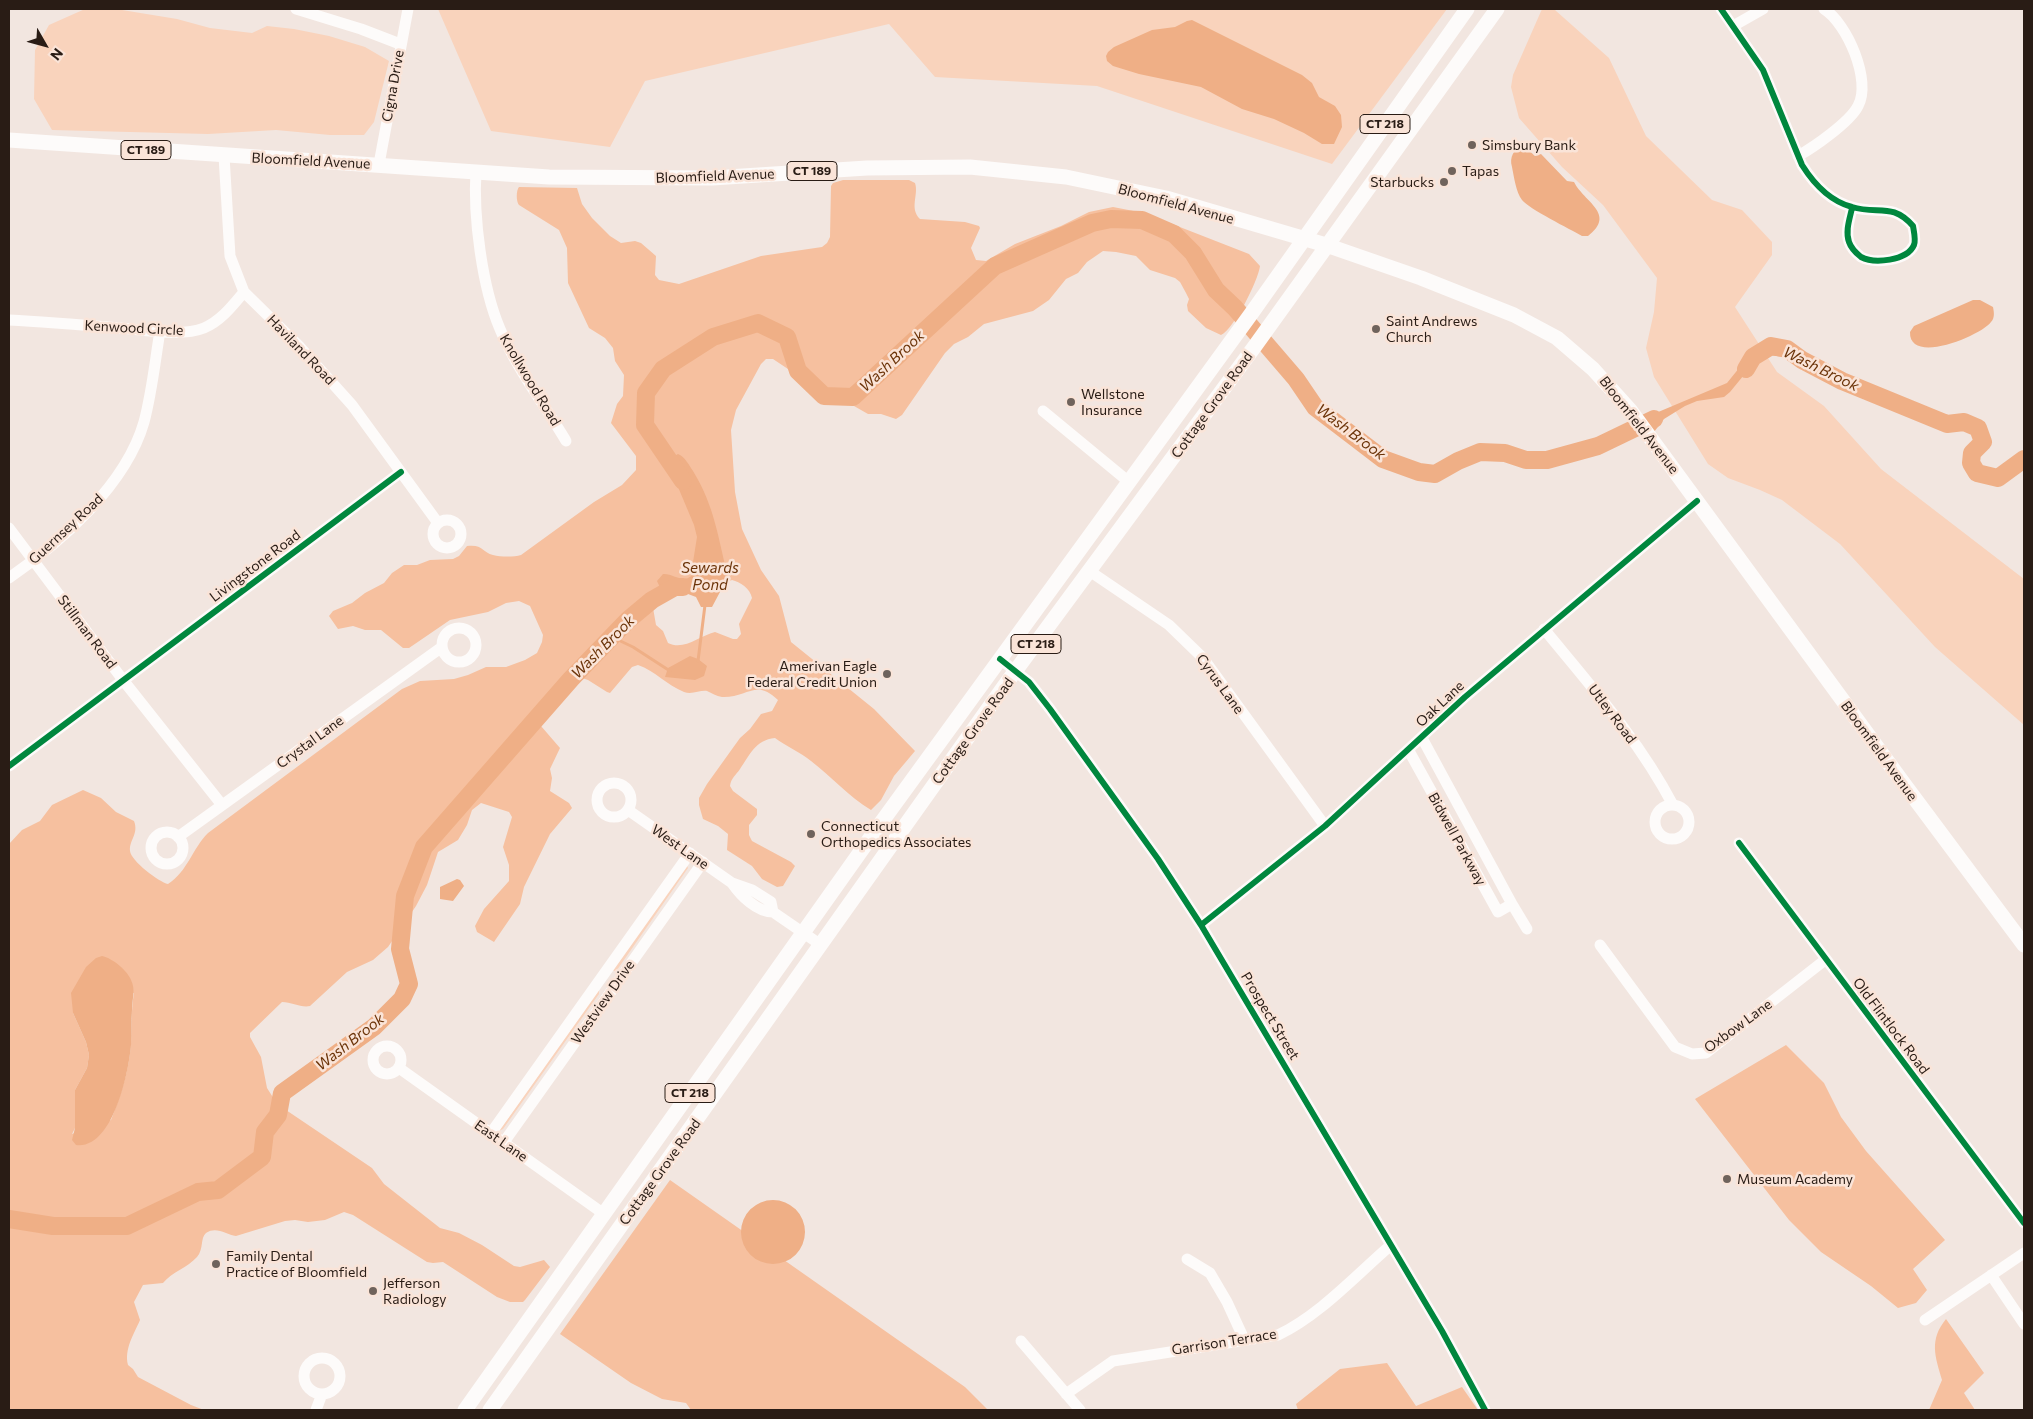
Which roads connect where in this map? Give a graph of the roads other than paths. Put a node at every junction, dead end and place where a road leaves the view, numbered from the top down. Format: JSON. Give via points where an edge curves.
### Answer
{"nodes":[{"id":1,"x":296,"y":9,"type":"edge"},
{"id":2,"x":408,"y":9,"type":"edge"},
{"id":3,"x":1467,"y":9,"type":"edge"},
{"id":4,"x":1497,"y":9,"type":"edge"},
{"id":5,"x":1721,"y":9,"type":"edge"},
{"id":6,"x":1763,"y":9,"type":"edge"},
{"id":7,"x":1824,"y":9,"type":"edge"},
{"id":8,"x":1733,"y":26,"type":"junction"},
{"id":9,"x":400,"y":44,"type":"junction"},
{"id":10,"x":1438,"y":49,"type":"junction"},
{"id":11,"x":1452,"y":72,"type":"junction"},
{"id":12,"x":9,"y":140,"type":"edge"},
{"id":13,"x":224,"y":156,"type":"junction"},
{"id":14,"x":1798,"y":156,"type":"junction"},
{"id":15,"x":379,"y":164,"type":"junction"},
{"id":16,"x":476,"y":171,"type":"junction"},
{"id":17,"x":1852,"y":208,"type":"junction"},
{"id":18,"x":1304,"y":239,"type":"junction"},
{"id":19,"x":1326,"y":245,"type":"junction"},
{"id":20,"x":244,"y":292,"type":"junction"},
{"id":21,"x":9,"y":320,"type":"edge"},
{"id":22,"x":160,"y":331,"type":"junction"},
{"id":23,"x":1043,"y":411,"type":"dead end"},
{"id":24,"x":566,"y":441,"type":"dead end"},
{"id":25,"x":401,"y":472,"type":"junction"},
{"id":26,"x":1129,"y":482,"type":"junction"},
{"id":27,"x":1697,"y":501,"type":"junction"},
{"id":28,"x":438,"y":523,"type":"dead end"},
{"id":29,"x":9,"y":528,"type":"edge"},
{"id":30,"x":33,"y":561,"type":"junction"},
{"id":31,"x":1088,"y":570,"type":"junction"},
{"id":32,"x":9,"y":578,"type":"edge"},
{"id":33,"x":1544,"y":629,"type":"junction"},
{"id":34,"x":442,"y":648,"type":"dead end"},
{"id":35,"x":1000,"y":659,"type":"junction"},
{"id":36,"x":1016,"y":671,"type":"junction"},
{"id":37,"x":123,"y":680,"type":"junction"},
{"id":38,"x":1422,"y":738,"type":"junction"},
{"id":39,"x":1409,"y":751,"type":"junction"},
{"id":40,"x":9,"y":766,"type":"edge"},
{"id":41,"x":222,"y":805,"type":"junction"},
{"id":42,"x":1673,"y":805,"type":"dead end"},
{"id":43,"x":628,"y":810,"type":"dead end"},
{"id":44,"x":1325,"y":826,"type":"junction"},
{"id":45,"x":178,"y":837,"type":"dead end"},
{"id":46,"x":1740,"y":843,"type":"dead end"},
{"id":47,"x":690,"y":853,"type":"junction"},
{"id":48,"x":702,"y":862,"type":"junction"},
{"id":49,"x":1512,"y":904,"type":"junction"},
{"id":50,"x":1200,"y":925,"type":"junction"},
{"id":51,"x":1527,"y":929,"type":"dead end"},
{"id":52,"x":804,"y":933,"type":"junction"},
{"id":53,"x":821,"y":945,"type":"junction"},
{"id":54,"x":1600,"y":945,"type":"dead end"},
{"id":55,"x":2024,"y":945,"type":"edge"},
{"id":56,"x":1825,"y":960,"type":"junction"},
{"id":57,"x":399,"y":1068,"type":"dead end"},
{"id":58,"x":491,"y":1133,"type":"junction"},
{"id":59,"x":504,"y":1142,"type":"junction"},
{"id":60,"x":604,"y":1214,"type":"junction"},
{"id":61,"x":2024,"y":1223,"type":"edge"},
{"id":62,"x":1391,"y":1245,"type":"junction"},
{"id":63,"x":2024,"y":1253,"type":"edge"},
{"id":64,"x":1187,"y":1259,"type":"dead end"},
{"id":65,"x":1991,"y":1276,"type":"junction"},
{"id":66,"x":1926,"y":1320,"type":"dead end"},
{"id":67,"x":526,"y":1324,"type":"junction"},
{"id":68,"x":2024,"y":1324,"type":"edge"},
{"id":69,"x":543,"y":1335,"type":"junction"},
{"id":70,"x":1244,"y":1339,"type":"junction"},
{"id":71,"x":1020,"y":1341,"type":"dead end"},
{"id":72,"x":322,"y":1394,"type":"dead end"},
{"id":73,"x":1066,"y":1394,"type":"junction"},
{"id":74,"x":316,"y":1410,"type":"edge"},
{"id":75,"x":465,"y":1410,"type":"edge"},
{"id":76,"x":490,"y":1410,"type":"edge"},
{"id":77,"x":1080,"y":1410,"type":"edge"},
{"id":78,"x":1485,"y":1410,"type":"edge"}],
"edges":[{"from":1,"to":9,"type":"street"},
{"from":2,"to":9,"type":"street","name":"Cigna Drive"},
{"from":3,"to":10,"type":"main road","name":"Cottage Grove Road","number":"CT 218"},
{"from":4,"to":11,"type":"main road","name":"Cottage Grove Road","number":"CT 218"},
{"from":5,"to":8,"type":"street"},
{"from":6,"to":8,"type":"street"},
{"from":7,"to":14,"type":"street","via":[[1841,27],[1858,62],[1861,97],[1859,106],[1848,118]]},
{"from":8,"to":14,"type":"street","via":[[1763,70]]},
{"from":9,"to":15,"type":"street","name":"Cigna Drive"},
{"from":10,"to":11,"type":"main road"},
{"from":10,"to":18,"type":"main road","name":"Cottage Grove Road","number":"CT 218"},
{"from":11,"to":19,"type":"main road","name":"Cottage Grove Road","number":"CT 218"},
{"from":12,"to":13,"type":"main road","name":"Bloomfield Avenue","number":"CT 189"},
{"from":13,"to":15,"type":"main road","name":"Bloomfield Avenue","number":"CT 189"},
{"from":13,"to":20,"type":"street","name":"Haviland Road","via":[[230,256]]},
{"from":14,"to":17,"type":"street","via":[[1822,191]]},
{"from":15,"to":16,"type":"main road","name":"Bloomfield Avenue","number":"CT 189"},
{"from":16,"to":18,"type":"main road","name":"Bloomfield Avenue","number":"CT 189","via":[[550,177],[703,178],[867,168],[970,167],[1075,179],[1166,198]]},
{"from":16,"to":24,"type":"street","name":"Knollwood Road","via":[[478,234],[493,309],[508,346]]},
{"from":17,"to":17,"type":"street","via":[[1848,241],[1854,252],[1863,258],[1898,258],[1907,254],[1914,245],[1913,226],[1899,213]]},
{"from":18,"to":19,"type":"main road","name":"Bloomfield Avenue","number":"CT 189"},
{"from":18,"to":26,"type":"main road","name":"Cottage Grove Road","number":"CT 218"},
{"from":19,"to":27,"type":"main road","name":"Bloomfield Avenue","number":"CT 189","via":[[1455,291],[1514,315],[1557,338],[1593,369],[1630,410]]},
{"from":19,"to":31,"type":"main road","name":"Cottage Grove Road","number":"CT 218","via":[[1266,332]]},
{"from":20,"to":22,"type":"street","name":"Kenwood Circle","via":[[218,319],[202,329]]},
{"from":20,"to":25,"type":"street","name":"Haviland Road","via":[[334,384]]},
{"from":21,"to":22,"type":"street","name":"Kenwood Circle"},
{"from":22,"to":30,"type":"street","name":"Guernsey Road","via":[[143,423],[126,461],[103,495]]},
{"from":23,"to":26,"type":"street"},
{"from":25,"to":28,"type":"street","name":"Haviland Road"},
{"from":25,"to":37,"type":"street","name":"Livingstone Road"},
{"from":26,"to":35,"type":"main road","name":"Cottage Grove Road","number":"CT 218"},
{"from":27,"to":33,"type":"street","name":"Oak Lane"},
{"from":27,"to":55,"type":"main road","name":"Bloomfield Avenue","number":"CT 189"},
{"from":29,"to":30,"type":"street","name":"Stillman Road"},
{"from":30,"to":32,"type":"street","name":"Guernsey Road"},
{"from":30,"to":37,"type":"street","name":"Stillman Road"},
{"from":31,"to":36,"type":"main road","name":"Cottage Grove Road","number":"CT 218"},
{"from":31,"to":44,"type":"street","name":"Cyrus Lane","via":[[1170,625],[1203,658]]},
{"from":33,"to":38,"type":"street","name":"Oak Lane"},
{"from":33,"to":42,"type":"street","name":"Utley Road","via":[[1609,707]]},
{"from":34,"to":41,"type":"street","name":"Crystal Lane"},
{"from":35,"to":36,"type":"street","name":"Prospect Street"},
{"from":35,"to":52,"type":"main road","name":"Cottage Grove Road","number":"CT 218"},
{"from":36,"to":50,"type":"street","name":"Prospect Street","via":[[1030,682],[1055,716],[1158,859]]},
{"from":36,"to":53,"type":"main road","name":"Cottage Grove Road","number":"CT 218"},
{"from":37,"to":40,"type":"street"},
{"from":37,"to":41,"type":"street","name":"Stillman Road"},
{"from":38,"to":39,"type":"street","name":"Oak Lane"},
{"from":38,"to":49,"type":"street","name":"Bidwell Parkway"},
{"from":39,"to":44,"type":"street","name":"Oak Lane"},
{"from":39,"to":49,"type":"street","name":"Bidwell Parkway","via":[[1498,912]]},
{"from":41,"to":45,"type":"street","name":"Crystal Lane"},
{"from":43,"to":47,"type":"street","name":"West Lane"},
{"from":44,"to":50,"type":"street","name":"Oak Lane"},
{"from":46,"to":56,"type":"street","name":"Old Flintlock Road"},
{"from":47,"to":48,"type":"street","name":"West Lane"},
{"from":47,"to":58,"type":"street","name":"Westview Drive"},
{"from":48,"to":52,"type":"street","name":"West Lane","via":[[732,883],[771,902],[773,912]]},
{"from":48,"to":59,"type":"street","name":"Westview Drive"},
{"from":49,"to":51,"type":"street","name":"Bidwell Parkway"},
{"from":50,"to":62,"type":"street","name":"Prospect Street"},
{"from":52,"to":53,"type":"street","name":"West Lane"},
{"from":52,"to":60,"type":"main road","name":"Cottage Grove Road","number":"CT 218"},
{"from":53,"to":69,"type":"main road","name":"Cottage Grove Road","number":"CT 218"},
{"from":54,"to":56,"type":"street","name":"Oxbow Lane","via":[[1675,1047],[1692,1054],[1706,1053]]},
{"from":56,"to":61,"type":"street","name":"Old Flintlock Road"},
{"from":57,"to":58,"type":"street","name":"East Lane"},
{"from":58,"to":59,"type":"street","name":"East Lane"},
{"from":59,"to":60,"type":"street","name":"East Lane"},
{"from":60,"to":67,"type":"main road","name":"Cottage Grove Road","number":"CT 218"},
{"from":62,"to":70,"type":"street","name":"Garrison Terrace","via":[[1296,1326],[1278,1335]]},
{"from":62,"to":78,"type":"street","name":"Prospect Street"},
{"from":63,"to":65,"type":"street"},
{"from":64,"to":70,"type":"street","via":[[1210,1273]]},
{"from":65,"to":66,"type":"street"},
{"from":65,"to":68,"type":"street"},
{"from":67,"to":69,"type":"main road"},
{"from":67,"to":75,"type":"main road","name":"Cottage Grove Road","number":"CT 218"},
{"from":69,"to":76,"type":"main road","name":"Cottage Grove Road","number":"CT 218"},
{"from":70,"to":73,"type":"street","name":"Garrison Terrace","via":[[1113,1361]]},
{"from":71,"to":73,"type":"street"},
{"from":72,"to":74,"type":"street"},
{"from":73,"to":77,"type":"street"}]}
